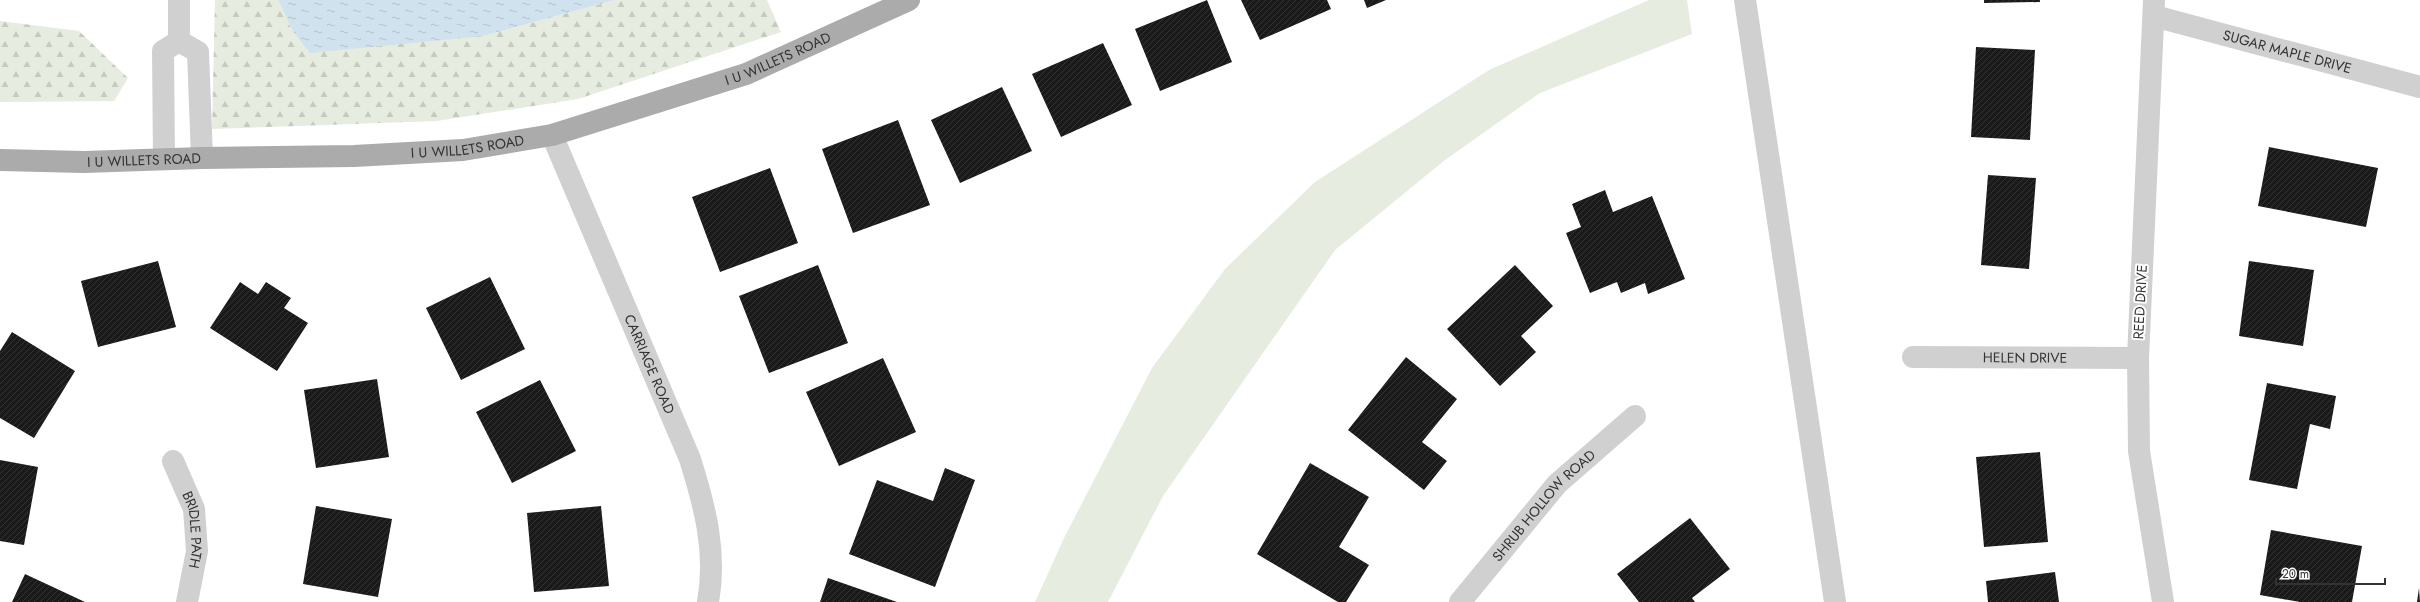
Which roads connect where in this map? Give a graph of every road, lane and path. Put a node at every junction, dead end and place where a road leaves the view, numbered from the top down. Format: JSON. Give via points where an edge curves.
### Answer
{"nodes":[{"id":1,"x":179,"y":0,"type":"edge"},
{"id":2,"x":909,"y":0,"type":"edge"},
{"id":3,"x":1745,"y":0,"type":"edge"},
{"id":4,"x":2154,"y":8,"type":"edge"},
{"id":5,"x":179,"y":41,"type":"junction"},
{"id":6,"x":2420,"y":88,"type":"edge"},
{"id":7,"x":552,"y":135,"type":"junction"},
{"id":8,"x":202,"y":158,"type":"junction"},
{"id":9,"x":164,"y":159,"type":"junction"},
{"id":10,"x":0,"y":160,"type":"edge"},
{"id":11,"x":1913,"y":357,"type":"dead end"},
{"id":12,"x":2138,"y":358,"type":"junction"},
{"id":13,"x":1635,"y":416,"type":"dead end"},
{"id":14,"x":173,"y":461,"type":"dead end"},
{"id":15,"x":187,"y":602,"type":"edge"},
{"id":16,"x":708,"y":602,"type":"edge"},
{"id":17,"x":1460,"y":602,"type":"edge"},
{"id":18,"x":1835,"y":602,"type":"edge"},
{"id":19,"x":2163,"y":602,"type":"edge"}],
"edges":[{"from":1,"to":5,"type":"street"},
{"from":2,"to":7,"type":"main road","name":"I U WILLETS ROAD","via":[[746,74]]},
{"from":3,"to":18,"type":"street"},
{"from":4,"to":6,"type":"street","name":"SUGAR MAPLE DRIVE"},
{"from":4,"to":12,"type":"street","name":"REED DRIVE"},
{"from":5,"to":8,"type":"street","via":[[198,52]]},
{"from":5,"to":9,"type":"street","via":[[163,51]]},
{"from":7,"to":8,"type":"main road","name":"I U WILLETS ROAD","via":[[463,150],[354,156]]},
{"from":7,"to":16,"type":"street","name":"CARRIAGE ROAD","via":[[690,459],[706,509],[712,577]]},
{"from":8,"to":9,"type":"main road","name":"I U WILLETS ROAD"},
{"from":9,"to":10,"type":"main road","name":"I U WILLETS ROAD","via":[[84,162]]},
{"from":11,"to":12,"type":"street","name":"HELEN DRIVE"},
{"from":12,"to":19,"type":"street","name":"REED DRIVE","via":[[2139,451]]},
{"from":13,"to":17,"type":"street","name":"SHRUB HOLLOW ROAD","via":[[1557,484]]},
{"from":14,"to":15,"type":"street","name":"BRIDLE PATH","via":[[194,509],[197,551]]}]}
